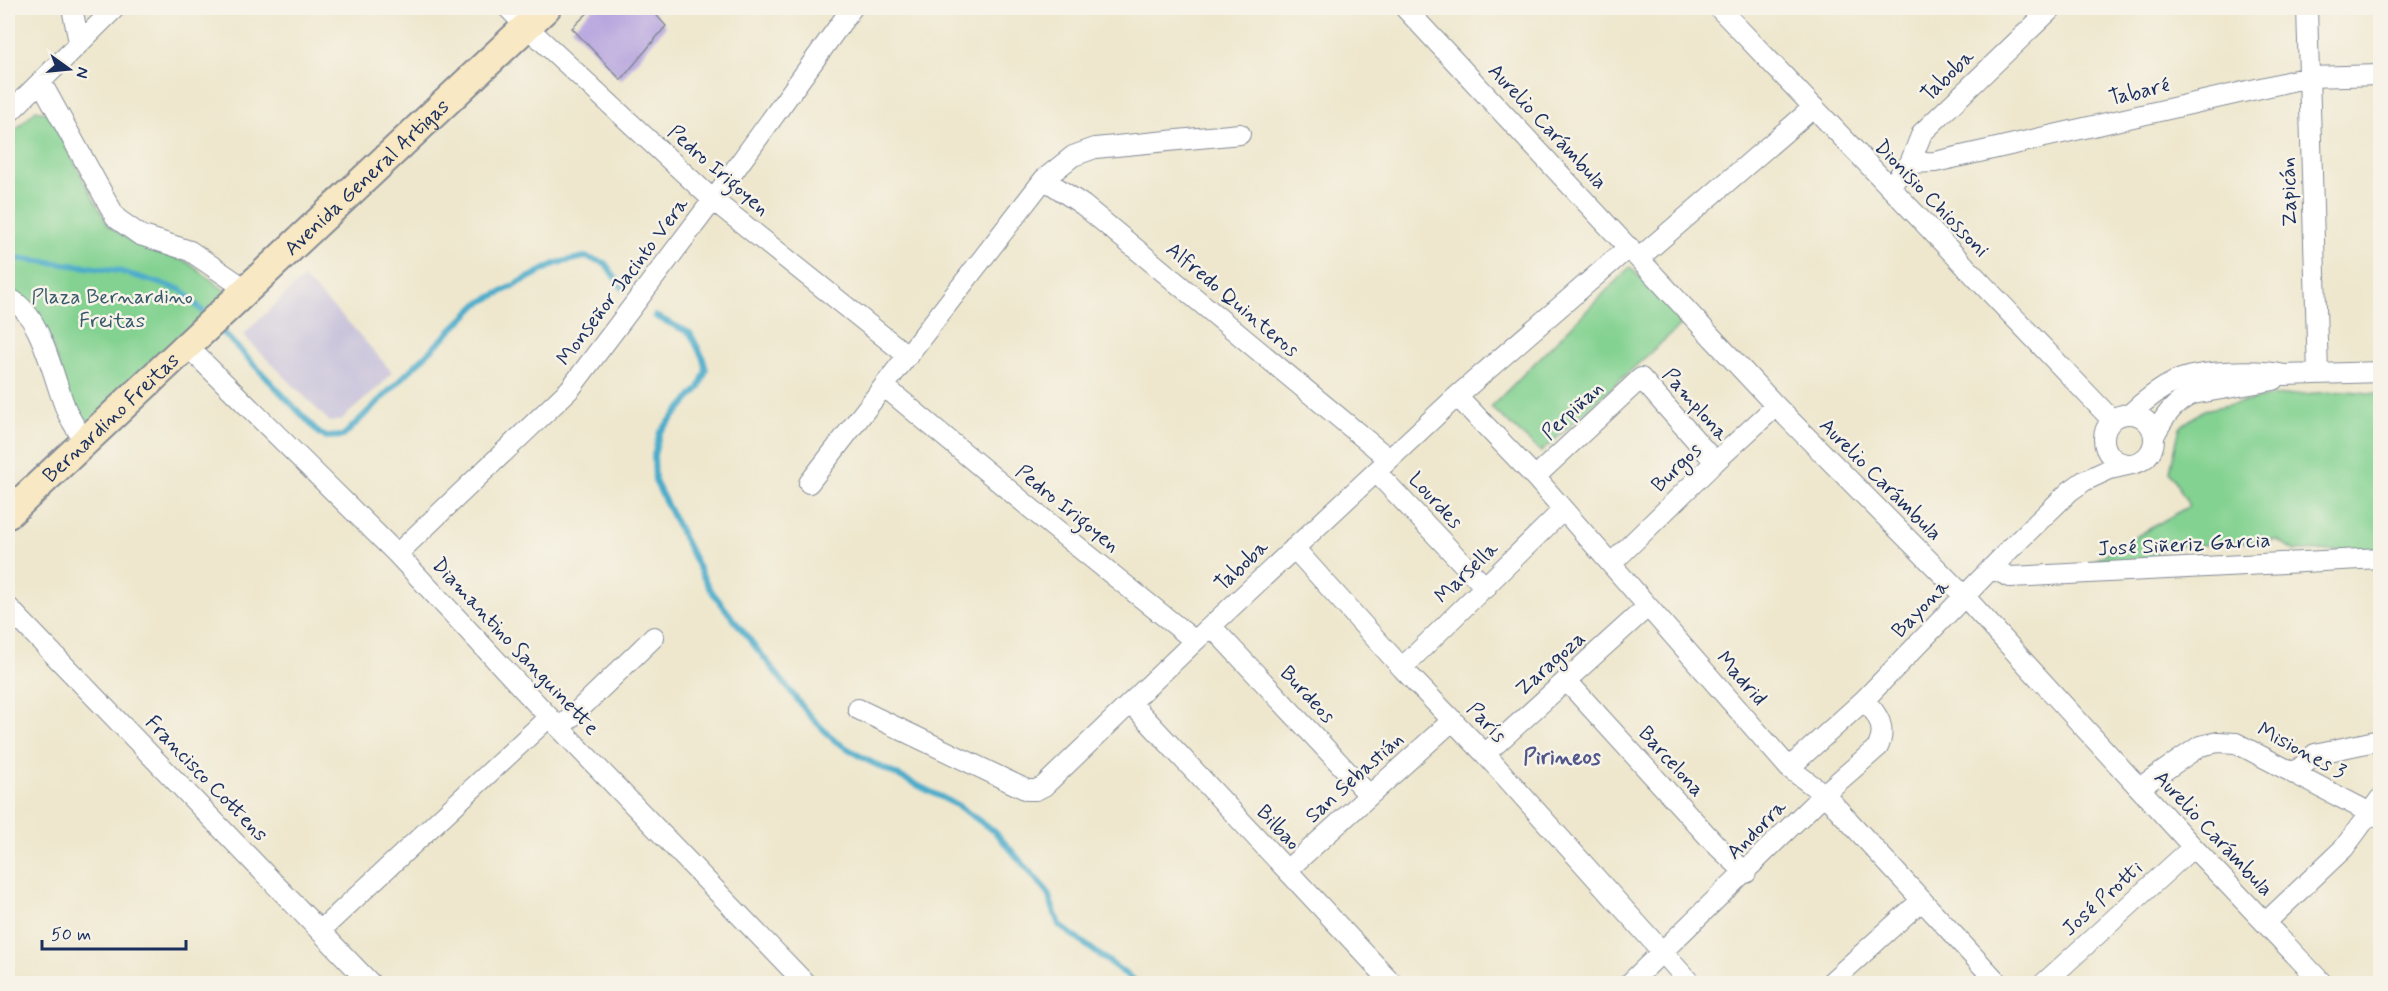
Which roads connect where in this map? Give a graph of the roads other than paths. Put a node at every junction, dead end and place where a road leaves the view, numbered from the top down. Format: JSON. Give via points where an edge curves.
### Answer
{"nodes":[{"id":1,"x":72,"y":8,"type":"edge"},
{"id":2,"x":115,"y":8,"type":"edge"},
{"id":3,"x":852,"y":8,"type":"edge"},
{"id":4,"x":1405,"y":8,"type":"edge"},
{"id":5,"x":1719,"y":8,"type":"edge"},
{"id":6,"x":2052,"y":8,"type":"edge"},
{"id":7,"x":2307,"y":8,"type":"edge"},
{"id":8,"x":527,"y":14,"type":"edge"},
{"id":9,"x":79,"y":42,"type":"junction"},
{"id":10,"x":2380,"y":75,"type":"edge"},
{"id":11,"x":2309,"y":77,"type":"junction"},
{"id":12,"x":41,"y":82,"type":"junction"},
{"id":13,"x":1814,"y":108,"type":"junction"},
{"id":14,"x":8,"y":114,"type":"edge"},
{"id":15,"x":1240,"y":134,"type":"dead end"},
{"id":16,"x":1910,"y":163,"type":"junction"},
{"id":17,"x":1044,"y":180,"type":"junction"},
{"id":18,"x":1889,"y":188,"type":"junction"},
{"id":19,"x":712,"y":200,"type":"junction"},
{"id":20,"x":1634,"y":253,"type":"junction"},
{"id":21,"x":247,"y":290,"type":"junction"},
{"id":22,"x":8,"y":298,"type":"edge"},
{"id":23,"x":195,"y":339,"type":"junction"},
{"id":24,"x":908,"y":356,"type":"junction"},
{"id":25,"x":2380,"y":372,"type":"edge"},
{"id":26,"x":2318,"y":374,"type":"junction"},
{"id":27,"x":2284,"y":375,"type":"junction"},
{"id":28,"x":1641,"y":378,"type":"joint"},
{"id":29,"x":885,"y":387,"type":"junction"},
{"id":30,"x":1457,"y":396,"type":"junction"},
{"id":31,"x":1776,"y":406,"type":"junction"},
{"id":32,"x":2121,"y":417,"type":"junction"},
{"id":33,"x":2154,"y":436,"type":"junction"},
{"id":34,"x":2104,"y":441,"type":"junction"},
{"id":35,"x":85,"y":442,"type":"junction"},
{"id":36,"x":1715,"y":462,"type":"junction"},
{"id":37,"x":2132,"y":464,"type":"junction"},
{"id":38,"x":1383,"y":465,"type":"junction"},
{"id":39,"x":1534,"y":477,"type":"junction"},
{"id":40,"x":2084,"y":481,"type":"junction"},
{"id":41,"x":809,"y":483,"type":"dead end"},
{"id":42,"x":9,"y":509,"type":"edge"},
{"id":43,"x":1563,"y":510,"type":"junction"},
{"id":44,"x":1294,"y":548,"type":"junction"},
{"id":45,"x":397,"y":554,"type":"junction"},
{"id":46,"x":2380,"y":558,"type":"edge"},
{"id":47,"x":1611,"y":564,"type":"junction"},
{"id":48,"x":1991,"y":568,"type":"junction"},
{"id":49,"x":1486,"y":588,"type":"junction"},
{"id":50,"x":1965,"y":597,"type":"junction"},
{"id":51,"x":8,"y":607,"type":"edge"},
{"id":52,"x":1647,"y":607,"type":"junction"},
{"id":53,"x":1211,"y":626,"type":"junction"},
{"id":54,"x":654,"y":637,"type":"dead end"},
{"id":55,"x":1195,"y":641,"type":"junction"},
{"id":56,"x":1402,"y":668,"type":"junction"},
{"id":57,"x":1566,"y":680,"type":"junction"},
{"id":58,"x":1864,"y":700,"type":"junction"},
{"id":59,"x":1131,"y":703,"type":"junction"},
{"id":60,"x":858,"y":709,"type":"dead end"},
{"id":61,"x":1453,"y":720,"type":"junction"},
{"id":62,"x":554,"y":723,"type":"junction"},
{"id":63,"x":2380,"y":740,"type":"edge"},
{"id":64,"x":1485,"y":754,"type":"junction"},
{"id":65,"x":1789,"y":768,"type":"junction"},
{"id":66,"x":2294,"y":774,"type":"junction"},
{"id":67,"x":2139,"y":788,"type":"junction"},
{"id":68,"x":1824,"y":794,"type":"junction"},
{"id":69,"x":1369,"y":795,"type":"junction"},
{"id":70,"x":2377,"y":810,"type":"edge"},
{"id":71,"x":2193,"y":847,"type":"junction"},
{"id":72,"x":1287,"y":870,"type":"junction"},
{"id":73,"x":1746,"y":873,"type":"junction"},
{"id":74,"x":1922,"y":900,"type":"junction"},
{"id":75,"x":2265,"y":923,"type":"junction"},
{"id":76,"x":321,"y":930,"type":"junction"},
{"id":77,"x":1662,"y":952,"type":"junction"},
{"id":78,"x":371,"y":984,"type":"edge"},
{"id":79,"x":806,"y":984,"type":"edge"},
{"id":80,"x":1393,"y":984,"type":"edge"},
{"id":81,"x":1629,"y":984,"type":"edge"},
{"id":82,"x":1691,"y":984,"type":"edge"},
{"id":83,"x":1829,"y":984,"type":"edge"},
{"id":84,"x":1999,"y":984,"type":"edge"},
{"id":85,"x":2043,"y":984,"type":"edge"},
{"id":86,"x":2323,"y":984,"type":"edge"}],
"edges":[{"from":1,"to":9,"type":"street"},
{"from":2,"to":9,"type":"street"},
{"from":3,"to":19,"type":"street","name":"Monseñor Jacinto Vera"},
{"from":4,"to":20,"type":"street","name":"Aurelio Carámbula"},
{"from":5,"to":13,"type":"street","name":"Dionisio Chiossoni"},
{"from":6,"to":16,"type":"street","name":"Taboba","via":[[1922,133]]},
{"from":7,"to":11,"type":"street","name":"Zapicán"},
{"from":8,"to":19,"type":"street","name":"Pedro Irigoyen"},
{"from":8,"to":21,"type":"main road","name":"Avenida General Artigas"},
{"from":9,"to":12,"type":"street"},
{"from":10,"to":11,"type":"street","name":"Tabaré"},
{"from":11,"to":16,"type":"street","name":"Tabaré","via":[[1935,162]]},
{"from":11,"to":26,"type":"street","name":"Zapicán"},
{"from":12,"to":14,"type":"street"},
{"from":12,"to":21,"type":"street","via":[[116,218],[140,235],[190,252]]},
{"from":13,"to":18,"type":"street","name":"Dionisio Chiossoni"},
{"from":13,"to":20,"type":"street","name":"Taboba"},
{"from":15,"to":17,"type":"street","via":[[1095,148],[1073,156]]},
{"from":16,"to":18,"type":"street","name":"Taboba"},
{"from":17,"to":24,"type":"street"},
{"from":17,"to":38,"type":"street","name":"Alfredo Quinteros","via":[[1083,205]]},
{"from":18,"to":32,"type":"street","name":"Dionisio Chiossoni"},
{"from":19,"to":24,"type":"street","name":"Pedro Irigoyen"},
{"from":19,"to":45,"type":"street","name":"Monseñor Jacinto Vera","via":[[570,389]]},
{"from":20,"to":30,"type":"street","name":"Taboba"},
{"from":20,"to":31,"type":"street","name":"Aurelio Carámbula"},
{"from":21,"to":23,"type":"main road","name":"Avenida General Artigas"},
{"from":22,"to":35,"type":"street","via":[[17,302],[39,333],[68,414]]},
{"from":23,"to":35,"type":"main road","name":"Bernardino Freitas"},
{"from":23,"to":45,"type":"street","name":"Diamantino Sanguinette"},
{"from":24,"to":29,"type":"street"},
{"from":25,"to":26,"type":"street"},
{"from":26,"to":27,"type":"street"},
{"from":27,"to":32,"type":"street","via":[[2241,372],[2178,380]]},
{"from":27,"to":33,"type":"street","via":[[2270,382],[2184,398],[2166,414]]},
{"from":28,"to":36,"type":"street","name":"Pamplona"},
{"from":28,"to":39,"type":"street","name":"Perpiñan"},
{"from":29,"to":41,"type":"street"},
{"from":29,"to":55,"type":"street","name":"Pedro Irigoyen"},
{"from":30,"to":38,"type":"street","name":"Taboba"},
{"from":30,"to":39,"type":"street","name":"Madrid"},
{"from":31,"to":36,"type":"street","name":"Burgos"},
{"from":31,"to":50,"type":"street","name":"Aurelio Carámbula"},
{"from":32,"to":33,"type":"street","via":[[2143,418]]},
{"from":32,"to":34,"type":"street","via":[[2107,426]]},
{"from":33,"to":37,"type":"street","via":[[2145,457]]},
{"from":34,"to":37,"type":"street","via":[[2116,461]]},
{"from":34,"to":40,"type":"street","name":"Bayona"},
{"from":35,"to":42,"type":"main road","name":"Bernardino Freitas"},
{"from":36,"to":47,"type":"street","name":"Burgos"},
{"from":37,"to":40,"type":"street","name":"Bayona"},
{"from":38,"to":44,"type":"street","name":"Taboba"},
{"from":38,"to":49,"type":"street","name":"Lourdes"},
{"from":39,"to":43,"type":"street","name":"Madrid"},
{"from":40,"to":48,"type":"street","name":"Bayona"},
{"from":43,"to":47,"type":"street","name":"Madrid"},
{"from":43,"to":49,"type":"street","name":"Marsella"},
{"from":44,"to":53,"type":"street","name":"Taboba"},
{"from":44,"to":56,"type":"street","name":"París"},
{"from":45,"to":62,"type":"street","name":"Diamantino Sanguinette"},
{"from":46,"to":48,"type":"street","name":"José Siñeriz Garcia","via":[[2010,577]]},
{"from":47,"to":52,"type":"street","name":"Madrid"},
{"from":48,"to":50,"type":"street","name":"Bayona"},
{"from":49,"to":56,"type":"street","name":"Marsella"},
{"from":50,"to":58,"type":"street","name":"Bayona"},
{"from":50,"to":67,"type":"street","name":"Aurelio Carámbula"},
{"from":51,"to":76,"type":"street","name":"Francisco Cottens"},
{"from":52,"to":57,"type":"street","name":"Zaragoza"},
{"from":52,"to":65,"type":"street","name":"Madrid"},
{"from":53,"to":55,"type":"street","name":"Taboba"},
{"from":53,"to":69,"type":"street","name":"Burdeos"},
{"from":54,"to":62,"type":"street"},
{"from":55,"to":59,"type":"street","name":"Taboba"},
{"from":56,"to":61,"type":"street","name":"París"},
{"from":57,"to":64,"type":"street","name":"Zaragoza"},
{"from":57,"to":73,"type":"street","name":"Barcelona"},
{"from":58,"to":65,"type":"street","name":"Bayona"},
{"from":58,"to":68,"type":"street","name":"Andorra","via":[[1876,714],[1883,736],[1878,747]]},
{"from":59,"to":60,"type":"street","name":"Taboba","via":[[1036,790],[1027,790]]},
{"from":59,"to":72,"type":"street","name":"Bilbao"},
{"from":61,"to":64,"type":"street","name":"París"},
{"from":61,"to":69,"type":"street","name":"San Sebastián"},
{"from":62,"to":76,"type":"street"},
{"from":62,"to":79,"type":"street","name":"Diamantino Sanguinette"},
{"from":63,"to":66,"type":"street","via":[[2315,754]]},
{"from":64,"to":77,"type":"street","name":"París"},
{"from":65,"to":68,"type":"street","name":"Madrid"},
{"from":66,"to":67,"type":"street","name":"Misiones 3","via":[[2236,743],[2218,742],[2200,746]]},
{"from":66,"to":70,"type":"street","name":"Misiones 3"},
{"from":67,"to":71,"type":"street","name":"Aurelio Carámbula"},
{"from":68,"to":73,"type":"street","name":"Andorra"},
{"from":68,"to":74,"type":"street","name":"Madrid"},
{"from":69,"to":72,"type":"street","name":"San Sebastián"},
{"from":70,"to":75,"type":"street","via":[[2344,848]]},
{"from":71,"to":75,"type":"street","name":"Aurelio Carámbula"},
{"from":71,"to":85,"type":"street","name":"José Protti"},
{"from":72,"to":80,"type":"street","name":"Bilbao"},
{"from":73,"to":77,"type":"street","name":"Andorra"},
{"from":74,"to":83,"type":"street"},
{"from":74,"to":84,"type":"street","name":"Madrid"},
{"from":75,"to":86,"type":"street","name":"Aurelio Carámbula"},
{"from":76,"to":78,"type":"street","name":"Francisco Cottens"},
{"from":77,"to":81,"type":"street","name":"Andorra"},
{"from":77,"to":82,"type":"street","name":"París"}]}
